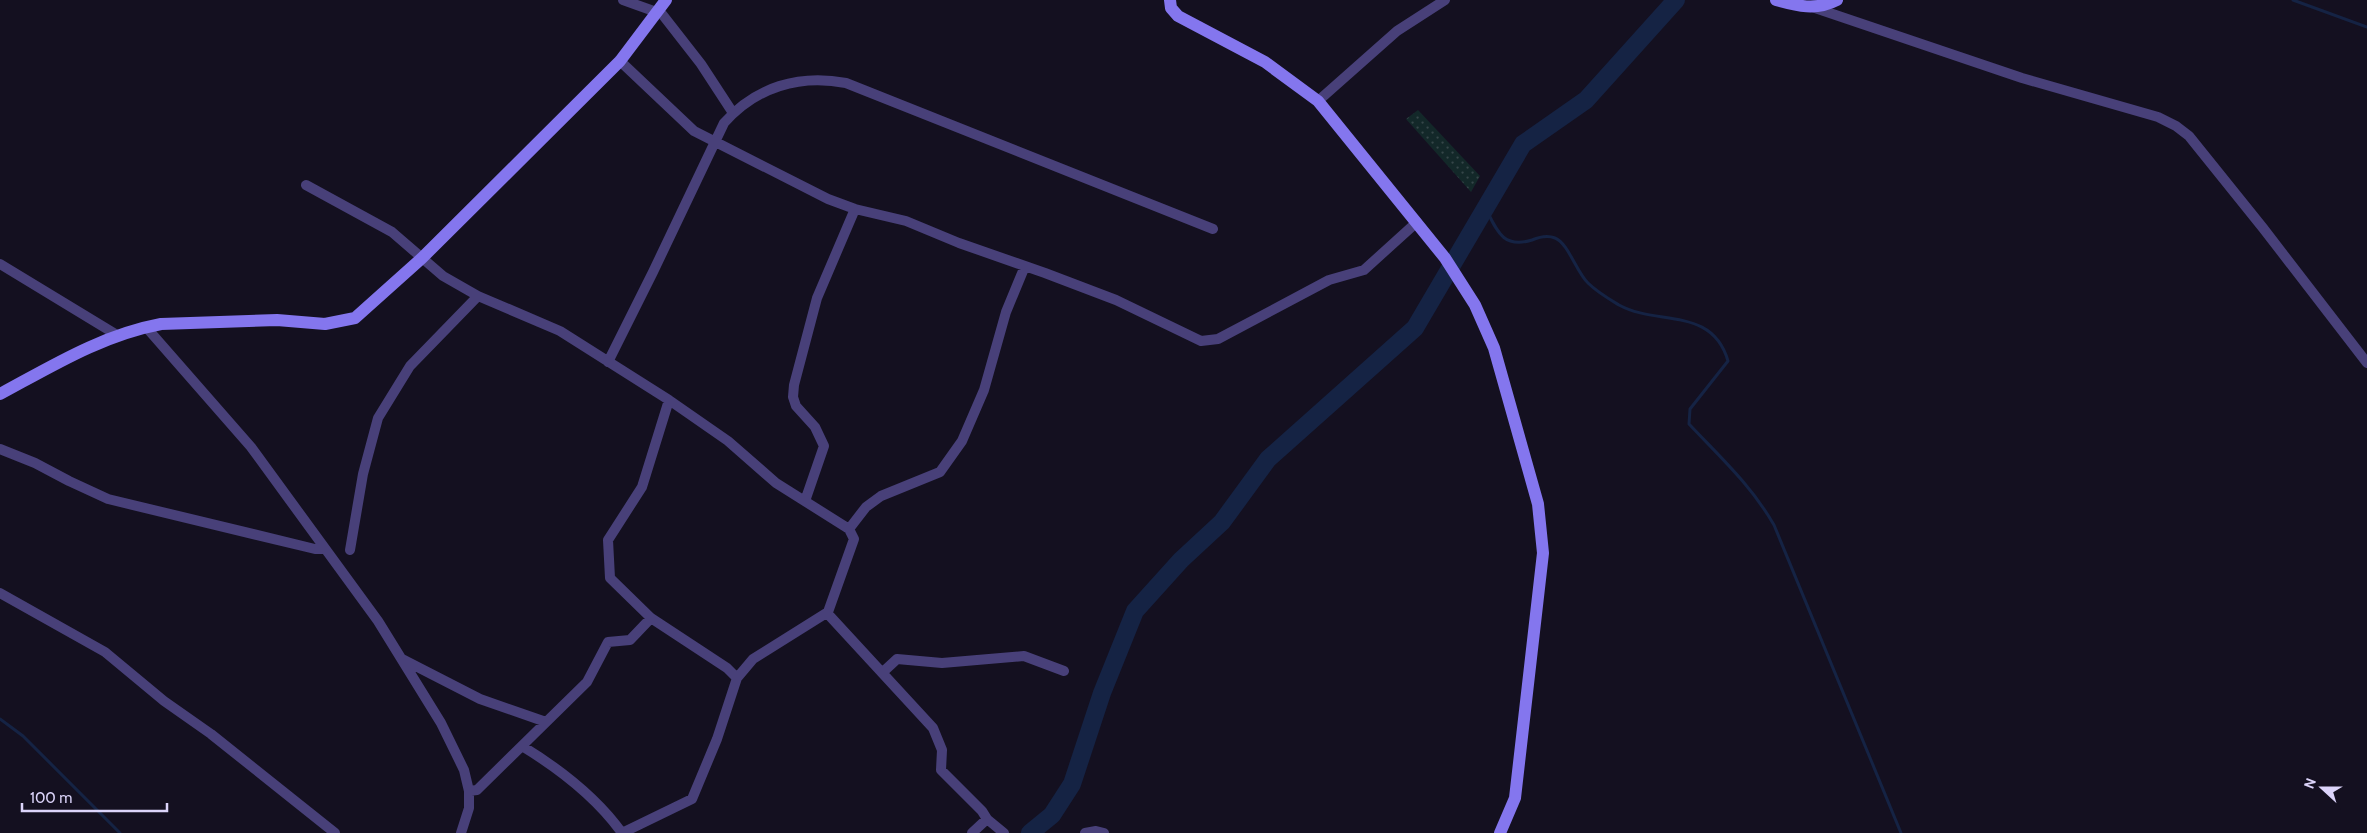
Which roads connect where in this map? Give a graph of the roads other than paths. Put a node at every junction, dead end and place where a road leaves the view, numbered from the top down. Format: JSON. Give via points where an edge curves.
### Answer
{"nodes":[{"id":1,"x":624,"y":0,"type":"edge"},
{"id":2,"x":666,"y":0,"type":"edge"},
{"id":3,"x":1170,"y":0,"type":"edge"},
{"id":4,"x":1446,"y":0,"type":"edge"},
{"id":5,"x":1776,"y":0,"type":"edge"},
{"id":6,"x":1837,"y":0,"type":"edge"},
{"id":7,"x":1812,"y":7,"type":"junction"},
{"id":8,"x":657,"y":12,"type":"junction"},
{"id":9,"x":620,"y":61,"type":"junction"},
{"id":10,"x":1318,"y":102,"type":"junction"},
{"id":11,"x":733,"y":113,"type":"junction"},
{"id":12,"x":714,"y":139,"type":"junction"},
{"id":13,"x":306,"y":185,"type":"dead end"},
{"id":14,"x":855,"y":209,"type":"junction"},
{"id":15,"x":1417,"y":222,"type":"junction"},
{"id":16,"x":1213,"y":230,"type":"dead end"},
{"id":17,"x":422,"y":258,"type":"junction"},
{"id":18,"x":0,"y":264,"type":"edge"},
{"id":19,"x":1025,"y":266,"type":"junction"},
{"id":20,"x":478,"y":296,"type":"junction"},
{"id":21,"x":146,"y":327,"type":"junction"},
{"id":22,"x":117,"y":335,"type":"junction"},
{"id":23,"x":608,"y":362,"type":"junction"},
{"id":24,"x":2367,"y":363,"type":"edge"},
{"id":25,"x":0,"y":394,"type":"edge"},
{"id":26,"x":669,"y":400,"type":"junction"},
{"id":27,"x":0,"y":449,"type":"edge"},
{"id":28,"x":805,"y":501,"type":"junction"},
{"id":29,"x":849,"y":528,"type":"junction"},
{"id":30,"x":324,"y":549,"type":"junction"},
{"id":31,"x":350,"y":550,"type":"dead end"},
{"id":32,"x":0,"y":593,"type":"edge"},
{"id":33,"x":827,"y":613,"type":"junction"},
{"id":34,"x":650,"y":618,"type":"junction"},
{"id":35,"x":401,"y":659,"type":"junction"},
{"id":36,"x":1064,"y":671,"type":"dead end"},
{"id":37,"x":882,"y":672,"type":"junction"},
{"id":38,"x":737,"y":678,"type":"junction"},
{"id":39,"x":546,"y":722,"type":"junction"},
{"id":40,"x":522,"y":746,"type":"junction"},
{"id":41,"x":470,"y":792,"type":"junction"},
{"id":42,"x":987,"y":819,"type":"junction"},
{"id":43,"x":335,"y":833,"type":"edge"},
{"id":44,"x":460,"y":833,"type":"edge"},
{"id":45,"x":622,"y":833,"type":"edge"},
{"id":46,"x":972,"y":833,"type":"edge"},
{"id":47,"x":1004,"y":833,"type":"edge"},
{"id":48,"x":1085,"y":833,"type":"edge"},
{"id":49,"x":1104,"y":833,"type":"edge"},
{"id":50,"x":1500,"y":833,"type":"edge"}],
"edges":[{"from":1,"to":8,"type":"street"},
{"from":2,"to":8,"type":"street"},
{"from":3,"to":10,"type":"street","via":[[1171,8],[1178,16],[1265,62]]},
{"from":4,"to":10,"type":"street","via":[[1397,31]]},
{"from":5,"to":7,"type":"street"},
{"from":6,"to":7,"type":"street"},
{"from":7,"to":24,"type":"street","via":[[2022,78],[2158,117],[2176,126],[2189,136],[2264,228]]},
{"from":8,"to":9,"type":"street"},
{"from":8,"to":11,"type":"street","via":[[691,49]]},
{"from":9,"to":12,"type":"street","via":[[682,122]]},
{"from":9,"to":17,"type":"street"},
{"from":10,"to":15,"type":"street"},
{"from":11,"to":12,"type":"street"},
{"from":11,"to":16,"type":"street","via":[[756,96],[788,82],[816,79],[846,83]]},
{"from":12,"to":14,"type":"street","via":[[828,199]]},
{"from":12,"to":23,"type":"street"},
{"from":13,"to":17,"type":"street","via":[[392,232]]},
{"from":14,"to":19,"type":"street","via":[[906,221]]},
{"from":14,"to":28,"type":"street","via":[[817,298],[796,371],[793,397],[796,406],[815,427],[824,446]]},
{"from":15,"to":19,"type":"street","via":[[1364,270],[1328,280],[1218,339],[1201,341],[1116,300]]},
{"from":15,"to":50,"type":"street","via":[[1445,258],[1474,305],[1494,348],[1538,504],[1543,553],[1524,737],[1515,798]]},
{"from":17,"to":20,"type":"street","via":[[443,276]]},
{"from":17,"to":21,"type":"street","via":[[355,318],[342,322],[325,324],[277,320]]},
{"from":18,"to":22,"type":"street"},
{"from":19,"to":29,"type":"street","via":[[1006,312],[984,390],[962,442],[940,472],[881,496],[866,507]]},
{"from":20,"to":23,"type":"street","via":[[560,331]]},
{"from":20,"to":31,"type":"street","via":[[410,366],[378,418],[363,474]]},
{"from":21,"to":22,"type":"street"},
{"from":21,"to":30,"type":"street","via":[[251,447]]},
{"from":22,"to":25,"type":"street","via":[[89,346]]},
{"from":23,"to":26,"type":"street"},
{"from":26,"to":28,"type":"street","via":[[728,441],[776,483]]},
{"from":26,"to":34,"type":"street","via":[[642,487],[608,540],[610,578]]},
{"from":27,"to":30,"type":"street","via":[[108,498]]},
{"from":28,"to":29,"type":"street"},
{"from":29,"to":33,"type":"street","via":[[854,540]]},
{"from":30,"to":35,"type":"street","via":[[378,621]]},
{"from":32,"to":43,"type":"street","via":[[105,652]]},
{"from":33,"to":37,"type":"street"},
{"from":33,"to":38,"type":"street","via":[[753,659]]},
{"from":34,"to":38,"type":"street","via":[[727,668]]},
{"from":34,"to":39,"type":"street","via":[[630,640],[608,642],[586,682]]},
{"from":35,"to":39,"type":"street","via":[[480,699]]},
{"from":35,"to":41,"type":"street","via":[[441,723],[464,770]]},
{"from":36,"to":37,"type":"street","via":[[1024,656],[942,663],[897,658]]},
{"from":37,"to":42,"type":"street","via":[[933,728],[942,750],[941,770]]},
{"from":38,"to":45,"type":"street","via":[[692,799]]},
{"from":39,"to":40,"type":"street"},
{"from":40,"to":41,"type":"street","via":[[477,790]]},
{"from":40,"to":45,"type":"street","via":[[548,762],[606,812]]},
{"from":41,"to":44,"type":"street","via":[[469,808]]},
{"from":42,"to":46,"type":"street"},
{"from":42,"to":47,"type":"street"},
{"from":48,"to":49,"type":"street"}]}
